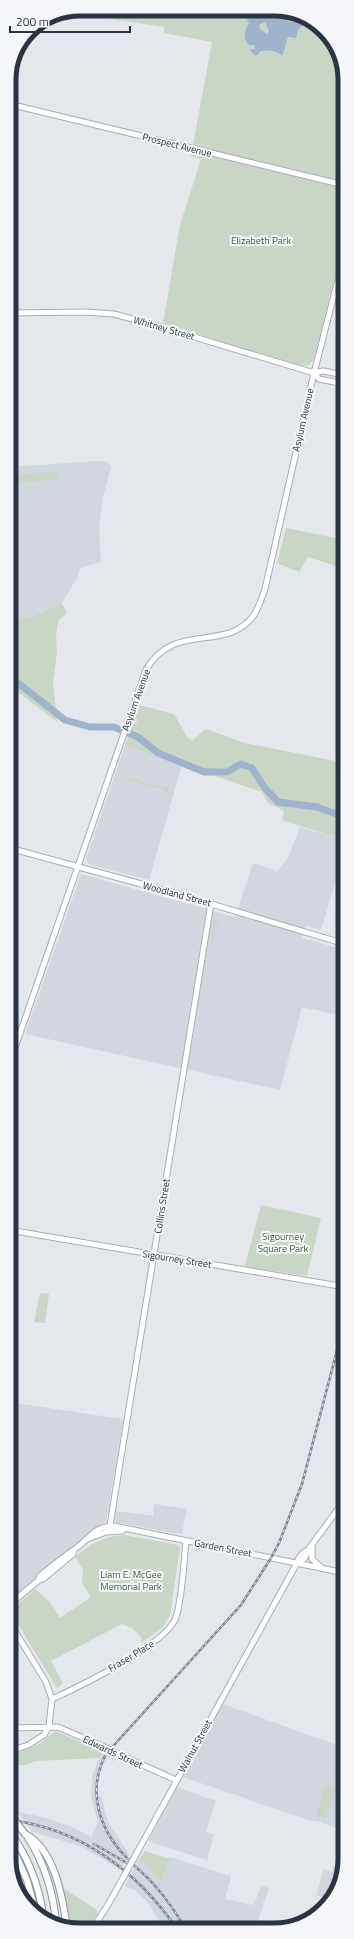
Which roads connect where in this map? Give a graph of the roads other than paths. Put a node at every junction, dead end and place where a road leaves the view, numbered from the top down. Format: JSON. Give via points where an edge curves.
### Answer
{"nodes":[{"id":1,"x":16,"y":106,"type":"edge"},
{"id":2,"x":338,"y":184,"type":"edge"},
{"id":3,"x":338,"y":279,"type":"edge"},
{"id":4,"x":16,"y":314,"type":"edge"},
{"id":5,"x":314,"y":373,"type":"junction"},
{"id":6,"x":338,"y":374,"type":"edge"},
{"id":7,"x":338,"y":383,"type":"edge"},
{"id":8,"x":16,"y":850,"type":"edge"},
{"id":9,"x":77,"y":868,"type":"junction"},
{"id":10,"x":211,"y":903,"type":"junction"},
{"id":11,"x":338,"y":942,"type":"edge"},
{"id":12,"x":16,"y":1045,"type":"edge"},
{"id":13,"x":16,"y":1231,"type":"edge"},
{"id":14,"x":154,"y":1255,"type":"junction"},
{"id":15,"x":338,"y":1286,"type":"edge"},
{"id":16,"x":338,"y":1509,"type":"edge"},
{"id":17,"x":109,"y":1529,"type":"junction"},
{"id":18,"x":186,"y":1541,"type":"junction"},
{"id":19,"x":312,"y":1544,"type":"junction"},
{"id":20,"x":298,"y":1564,"type":"junction"},
{"id":21,"x":321,"y":1568,"type":"junction"},
{"id":22,"x":338,"y":1572,"type":"edge"},
{"id":23,"x":16,"y":1599,"type":"edge"},
{"id":24,"x":16,"y":1633,"type":"edge"},
{"id":25,"x":52,"y":1699,"type":"junction"},
{"id":26,"x":49,"y":1726,"type":"junction"},
{"id":27,"x":16,"y":1728,"type":"edge"},
{"id":28,"x":16,"y":1749,"type":"edge"},
{"id":29,"x":176,"y":1780,"type":"junction"},
{"id":30,"x":16,"y":1822,"type":"edge"},
{"id":31,"x":16,"y":1842,"type":"edge"},
{"id":32,"x":40,"y":1852,"type":"junction"},
{"id":33,"x":16,"y":1856,"type":"edge"},
{"id":34,"x":32,"y":1901,"type":"edge"},
{"id":35,"x":42,"y":1909,"type":"edge"},
{"id":36,"x":55,"y":1918,"type":"edge"},
{"id":37,"x":66,"y":1921,"type":"edge"},
{"id":38,"x":96,"y":1923,"type":"edge"}],
"edges":[{"from":1,"to":2,"type":"main road","name":"Prospect Avenue"},
{"from":3,"to":5,"type":"main road","name":"Asylum Avenue"},
{"from":4,"to":5,"type":"main road","name":"Whitney Street","via":[[114,314]]},
{"from":5,"to":6,"type":"main road","via":[[322,371]]},
{"from":5,"to":7,"type":"main road","via":[[320,379]]},
{"from":5,"to":9,"type":"main road","name":"Asylum Avenue","via":[[259,606],[244,625],[229,633],[180,641],[155,657],[142,680]]},
{"from":8,"to":9,"type":"main road","name":"Woodland Street"},
{"from":9,"to":10,"type":"main road","name":"Woodland Street"},
{"from":9,"to":12,"type":"main road","name":"Asylum Avenue"},
{"from":10,"to":11,"type":"main road","name":"Woodland Street"},
{"from":10,"to":14,"type":"main road","name":"Collins Street"},
{"from":13,"to":14,"type":"main road","name":"Sigourney Street"},
{"from":14,"to":15,"type":"main road","name":"Sigourney Street"},
{"from":14,"to":17,"type":"main road","name":"Collins Street"},
{"from":16,"to":19,"type":"main road","name":"Walnut Street"},
{"from":17,"to":18,"type":"main road","name":"Garden Street","via":[[124,1529]]},
{"from":17,"to":23,"type":"main road","via":[[92,1533]]},
{"from":18,"to":20,"type":"main road","name":"Garden Street"},
{"from":18,"to":25,"type":"main road","name":"Fraser Place","via":[[178,1611],[171,1626],[145,1649]]},
{"from":19,"to":20,"type":"main road","name":"Walnut Street","via":[[298,1559]]},
{"from":19,"to":21,"type":"main road","via":[[312,1559]]},
{"from":20,"to":21,"type":"main road","name":"Garden Street"},
{"from":20,"to":29,"type":"main road","name":"Walnut Street"},
{"from":21,"to":22,"type":"main road","name":"Garden Street"},
{"from":24,"to":25,"type":"main road","via":[[46,1682]]},
{"from":25,"to":26,"type":"main road"},
{"from":26,"to":27,"type":"main road","name":"Edwards Street"},
{"from":26,"to":28,"type":"main road","via":[[44,1736],[37,1741]]},
{"from":26,"to":29,"type":"main road","name":"Edwards Street","bridge":true,"via":[[62,1728]]},
{"from":29,"to":38,"type":"main road","name":"Walnut Street","bridge":true},
{"from":30,"to":32,"type":"highway","bridge":true,"via":[[25,1834],[35,1840]]},
{"from":31,"to":35,"type":"highway","via":[[35,1880]]},
{"from":32,"to":36,"type":"highway"},
{"from":32,"to":37,"type":"highway","via":[[53,1870],[60,1887]]},
{"from":33,"to":34,"type":"highway","via":[[28,1883]]}]}
